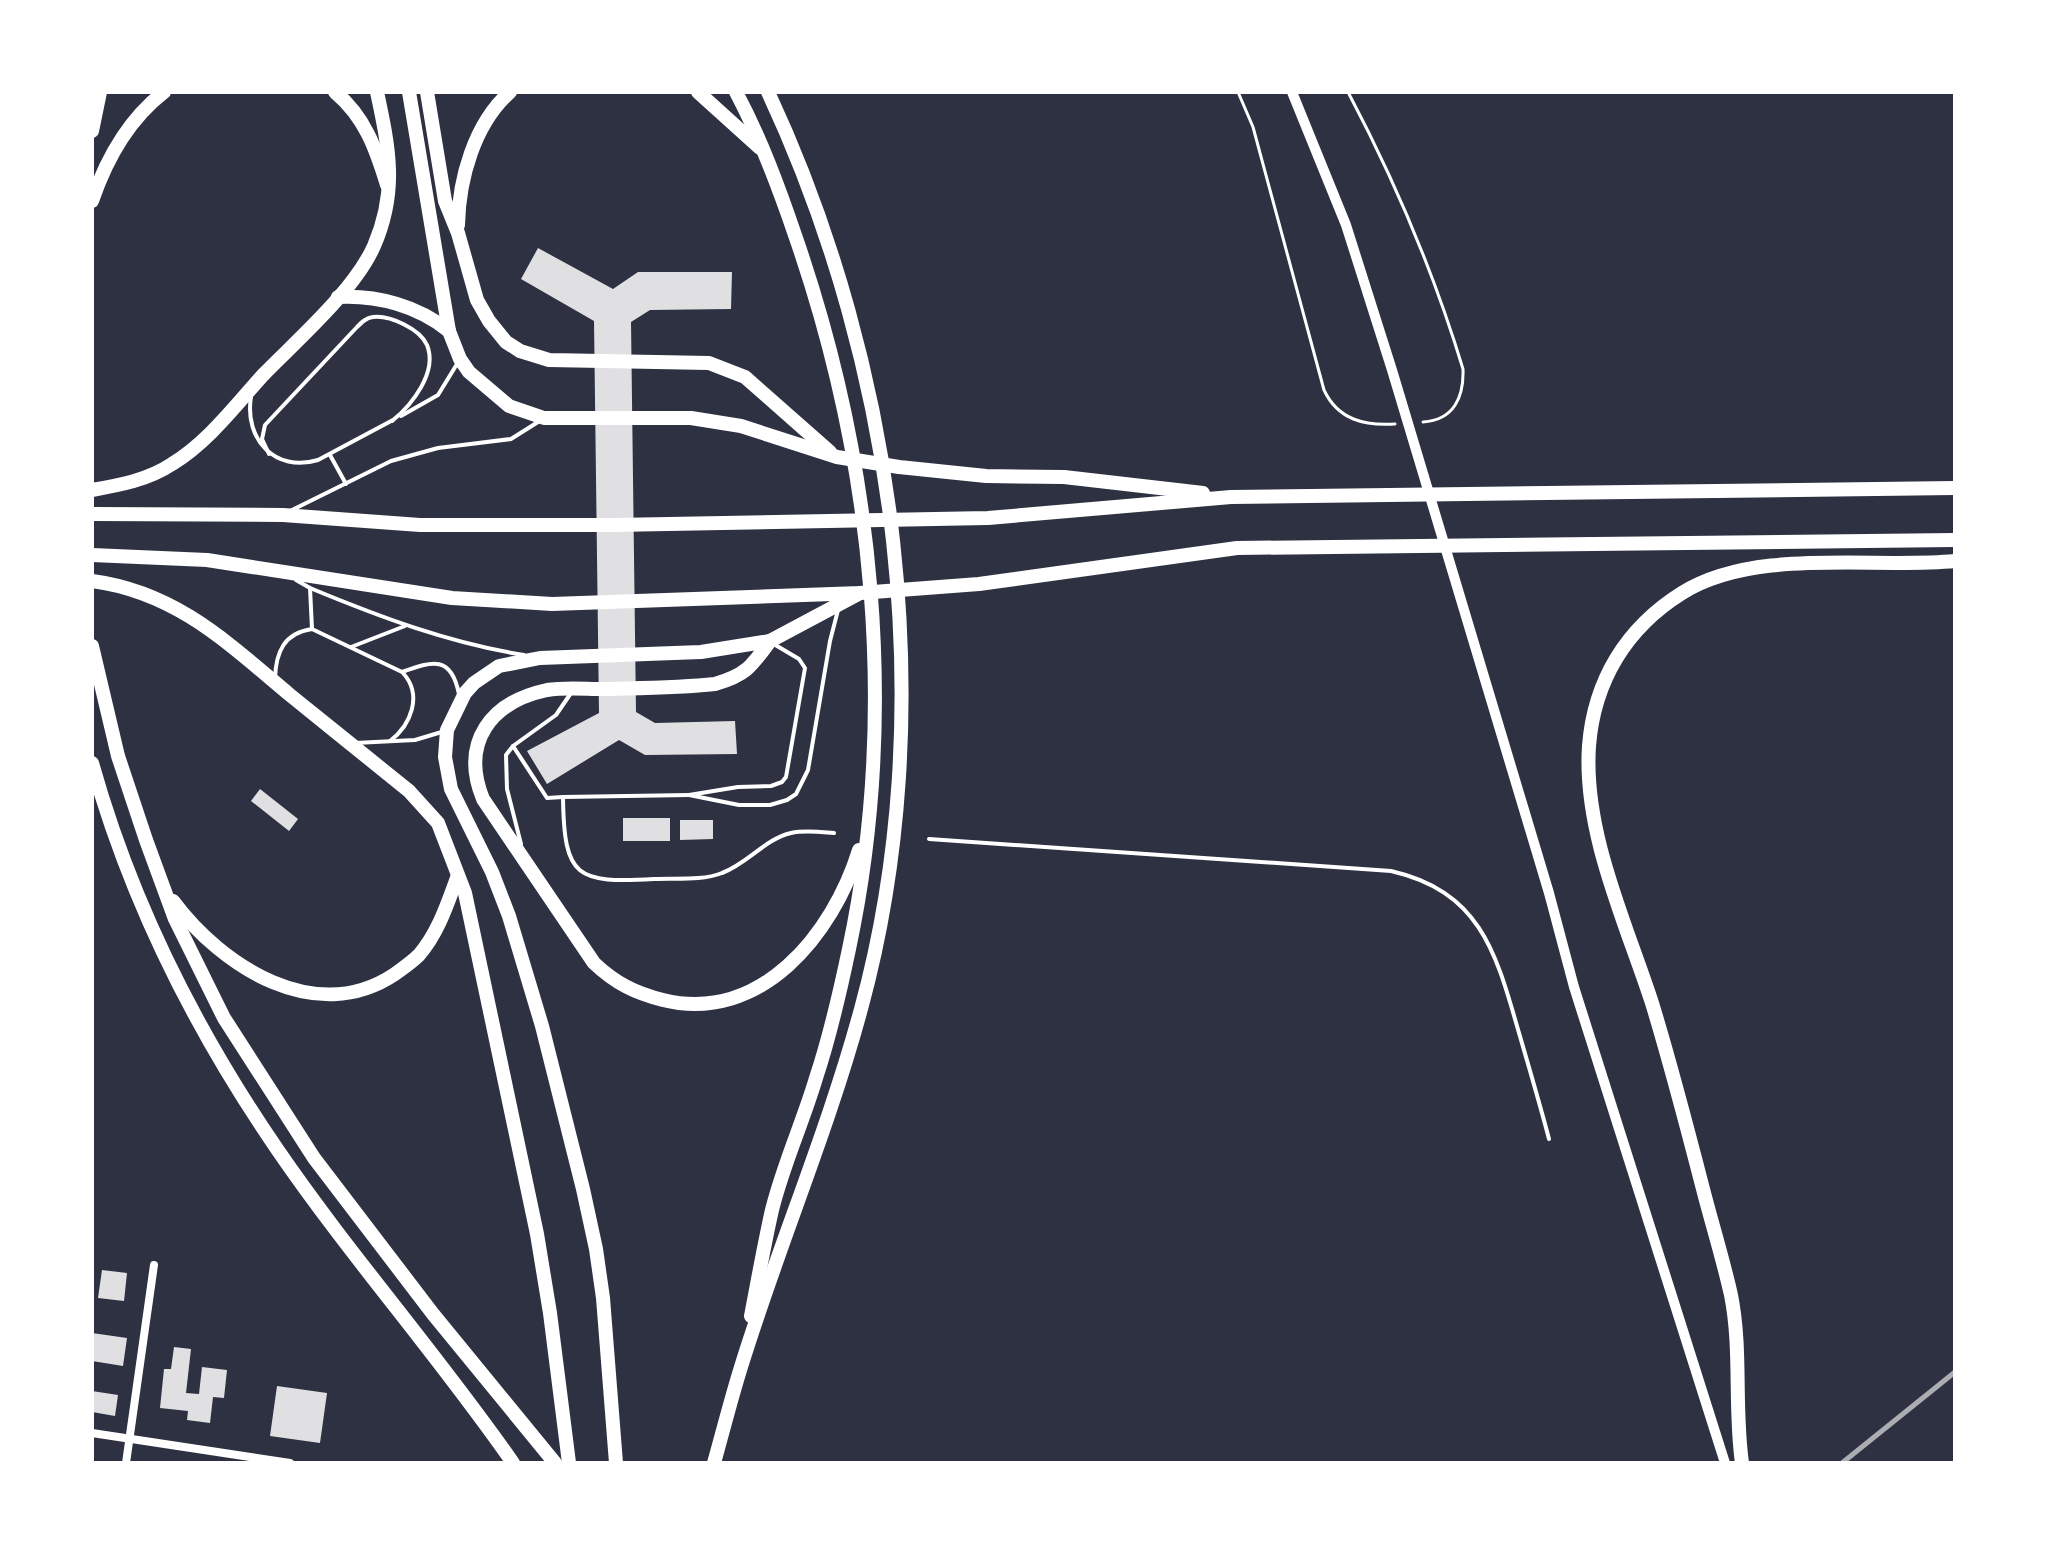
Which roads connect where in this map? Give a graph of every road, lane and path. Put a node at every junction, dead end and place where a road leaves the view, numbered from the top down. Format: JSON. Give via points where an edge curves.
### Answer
{"nodes":[{"id":1,"x":100,"y":92,"type":"edge"},
{"id":2,"x":164,"y":92,"type":"edge"},
{"id":3,"x":335,"y":92,"type":"edge"},
{"id":4,"x":377,"y":92,"type":"edge"},
{"id":5,"x":409,"y":92,"type":"edge"},
{"id":6,"x":427,"y":92,"type":"edge"},
{"id":7,"x":510,"y":92,"type":"edge"},
{"id":8,"x":698,"y":92,"type":"edge"},
{"id":9,"x":736,"y":92,"type":"edge"},
{"id":10,"x":768,"y":92,"type":"edge"},
{"id":11,"x":1292,"y":92,"type":"edge"},
{"id":12,"x":92,"y":131,"type":"edge"},
{"id":13,"x":767,"y":155,"type":"junction"},
{"id":14,"x":389,"y":193,"type":"junction"},
{"id":15,"x":92,"y":201,"type":"edge"},
{"id":16,"x":458,"y":233,"type":"junction"},
{"id":17,"x":338,"y":297,"type":"junction"},
{"id":18,"x":449,"y":331,"type":"junction"},
{"id":19,"x":460,"y":359,"type":"junction"},
{"id":20,"x":259,"y":381,"type":"junction"},
{"id":21,"x":544,"y":418,"type":"junction"},
{"id":22,"x":392,"y":421,"type":"junction"},
{"id":23,"x":269,"y":454,"type":"junction"},
{"id":24,"x":329,"y":454,"type":"junction"},
{"id":25,"x":837,"y":457,"type":"junction"},
{"id":26,"x":346,"y":484,"type":"junction"},
{"id":27,"x":1955,"y":488,"type":"edge"},
{"id":28,"x":92,"y":490,"type":"edge"},
{"id":29,"x":1231,"y":497,"type":"junction"},
{"id":30,"x":92,"y":514,"type":"edge"},
{"id":31,"x":283,"y":515,"type":"junction"},
{"id":32,"x":1955,"y":540,"type":"edge"},
{"id":33,"x":92,"y":555,"type":"edge"},
{"id":34,"x":1955,"y":561,"type":"edge"},
{"id":35,"x":283,"y":573,"type":"junction"},
{"id":36,"x":92,"y":581,"type":"edge"},
{"id":37,"x":310,"y":588,"type":"junction"},
{"id":38,"x":860,"y":593,"type":"junction"},
{"id":39,"x":839,"y":606,"type":"junction"},
{"id":40,"x":406,"y":625,"type":"junction"},
{"id":41,"x":312,"y":629,"type":"junction"},
{"id":42,"x":770,"y":641,"type":"junction"},
{"id":43,"x":92,"y":646,"type":"edge"},
{"id":44,"x":351,"y":647,"type":"junction"},
{"id":45,"x":540,"y":658,"type":"junction"},
{"id":46,"x":402,"y":672,"type":"junction"},
{"id":47,"x":275,"y":682,"type":"junction"},
{"id":48,"x":573,"y":689,"type":"junction"},
{"id":49,"x":460,"y":700,"type":"junction"},
{"id":50,"x":447,"y":730,"type":"junction"},
{"id":51,"x":388,"y":742,"type":"junction"},
{"id":52,"x":349,"y":743,"type":"junction"},
{"id":53,"x":513,"y":746,"type":"junction"},
{"id":54,"x":92,"y":763,"type":"edge"},
{"id":55,"x":689,"y":795,"type":"junction"},
{"id":56,"x":563,"y":797,"type":"junction"},
{"id":57,"x":868,"y":821,"type":"junction"},
{"id":58,"x":834,"y":833,"type":"dead end"},
{"id":59,"x":929,"y":839,"type":"dead end"},
{"id":60,"x":529,"y":870,"type":"junction"},
{"id":61,"x":457,"y":878,"type":"junction"},
{"id":62,"x":165,"y":890,"type":"junction"},
{"id":63,"x":1549,"y":1139,"type":"dead end"},
{"id":64,"x":154,"y":1265,"type":"dead end"},
{"id":65,"x":741,"y":1365,"type":"junction"},
{"id":66,"x":92,"y":1433,"type":"edge"},
{"id":67,"x":130,"y":1438,"type":"junction"},
{"id":68,"x":260,"y":1461,"type":"edge"},
{"id":69,"x":126,"y":1463,"type":"edge"},
{"id":70,"x":290,"y":1463,"type":"edge"},
{"id":71,"x":513,"y":1463,"type":"edge"},
{"id":72,"x":555,"y":1463,"type":"edge"},
{"id":73,"x":569,"y":1463,"type":"edge"},
{"id":74,"x":616,"y":1463,"type":"edge"},
{"id":75,"x":714,"y":1463,"type":"edge"},
{"id":76,"x":1725,"y":1463,"type":"edge"},
{"id":77,"x":1742,"y":1463,"type":"edge"}],
"edges":[{"from":1,"to":12,"type":"highway"},
{"from":2,"to":15,"type":"highway","via":[[124,135]]},
{"from":3,"to":14,"type":"highway","via":[[367,131]]},
{"from":4,"to":14,"type":"highway","via":[[391,168]]},
{"from":5,"to":18,"type":"highway"},
{"from":6,"to":16,"type":"highway","via":[[445,201]]},
{"from":7,"to":16,"type":"highway","via":[[475,143],[460,195]]},
{"from":8,"to":13,"type":"highway"},
{"from":9,"to":13,"type":"highway"},
{"from":10,"to":65,"type":"highway","via":[[817,208],[869,391],[888,497],[901,665],[894,822],[865,993]]},
{"from":11,"to":76,"type":"street","via":[[1341,212],[1392,370],[1574,987]]},
{"from":13,"to":57,"type":"highway","via":[[807,269],[841,397],[861,504],[874,669]]},
{"from":14,"to":17,"type":"highway","via":[[374,246]]},
{"from":16,"to":25,"type":"highway","via":[[477,300],[506,342],[520,351],[570,362],[721,366],[745,377]]},
{"from":17,"to":18,"type":"highway","via":[[399,304]]},
{"from":17,"to":20,"type":"highway"},
{"from":18,"to":19,"type":"highway"},
{"from":19,"to":21,"type":"highway","via":[[509,406]]},
{"from":19,"to":22,"type":"lane","via":[[438,395]]},
{"from":20,"to":23,"type":"lane","via":[[250,418],[256,438]]},
{"from":20,"to":28,"type":"highway","via":[[172,464],[134,482]]},
{"from":21,"to":25,"type":"highway","via":[[691,418],[741,426]]},
{"from":21,"to":26,"type":"lane","via":[[511,439],[423,451]]},
{"from":22,"to":23,"type":"lane","via":[[414,399],[429,368],[429,349],[407,326],[372,317],[265,425],[262,439]]},
{"from":22,"to":24,"type":"lane"},
{"from":23,"to":24,"type":"lane","via":[[298,463]]},
{"from":24,"to":26,"type":"lane"},
{"from":25,"to":29,"type":"highway","via":[[942,472],[1064,477]]},
{"from":26,"to":31,"type":"lane"},
{"from":27,"to":29,"type":"highway"},
{"from":29,"to":31,"type":"highway","via":[[1038,515],[866,521],[420,525]]},
{"from":30,"to":31,"type":"highway"},
{"from":32,"to":38,"type":"highway","via":[[1237,548],[979,584]]},
{"from":33,"to":35,"type":"highway","via":[[167,556]]},
{"from":34,"to":77,"type":"highway","via":[[1782,565],[1711,579],[1660,608],[1634,632],[1614,658],[1593,715],[1589,777],[1600,842],[1656,1019],[1731,1296]]},
{"from":35,"to":37,"type":"lane"},
{"from":35,"to":38,"type":"highway","via":[[452,598],[552,604]]},
{"from":36,"to":47,"type":"highway","via":[[150,594],[181,609]]},
{"from":37,"to":40,"type":"lane"},
{"from":37,"to":41,"type":"lane"},
{"from":38,"to":39,"type":"highway"},
{"from":39,"to":42,"type":"highway"},
{"from":39,"to":55,"type":"lane","via":[[808,770],[796,794],[770,805]]},
{"from":40,"to":44,"type":"lane"},
{"from":40,"to":45,"type":"lane"},
{"from":41,"to":44,"type":"lane"},
{"from":41,"to":47,"type":"lane","via":[[293,635],[280,648]]},
{"from":42,"to":45,"type":"highway","via":[[701,652]]},
{"from":42,"to":48,"type":"highway","via":[[749,670],[715,684]]},
{"from":42,"to":55,"type":"lane","via":[[805,668],[786,777],[771,786]]},
{"from":43,"to":62,"type":"highway","via":[[118,756]]},
{"from":44,"to":46,"type":"lane"},
{"from":45,"to":49,"type":"highway","via":[[499,666]]},
{"from":46,"to":49,"type":"lane","via":[[441,664],[452,672]]},
{"from":46,"to":51,"type":"lane","via":[[411,687],[412,710],[404,729]]},
{"from":47,"to":52,"type":"highway"},
{"from":48,"to":53,"type":"lane","via":[[556,715]]},
{"from":48,"to":60,"type":"highway","via":[[524,697],[498,712],[483,730],[475,755],[483,799]]},
{"from":49,"to":50,"type":"highway"},
{"from":50,"to":51,"type":"lane"},
{"from":50,"to":74,"type":"highway","via":[[451,789],[509,916],[583,1189],[603,1298]]},
{"from":51,"to":52,"type":"lane"},
{"from":52,"to":61,"type":"highway","via":[[409,791],[438,823]]},
{"from":53,"to":56,"type":"lane","via":[[547,798]]},
{"from":53,"to":60,"type":"lane","via":[[506,755],[505,775]]},
{"from":54,"to":71,"type":"highway","via":[[155,935],[215,1052],[310,1196]]},
{"from":55,"to":56,"type":"lane"},
{"from":56,"to":58,"type":"lane","via":[[571,860],[581,872],[611,882],[715,875],[782,836]]},
{"from":57,"to":60,"type":"highway","via":[[846,884],[807,946],[755,990],[714,1002],[671,1001],[628,989],[609,977]]},
{"from":57,"to":65,"type":"highway","via":[[858,905],[834,1015],[773,1209]]},
{"from":59,"to":63,"type":"lane","via":[[1417,877],[1469,913],[1488,940]]},
{"from":61,"to":62,"type":"highway","via":[[439,923],[416,958],[384,981],[343,994],[294,990],[248,970],[203,934]]},
{"from":61,"to":73,"type":"highway","via":[[465,893],[537,1234]]},
{"from":62,"to":72,"type":"highway","via":[[224,1018],[314,1158]]},
{"from":64,"to":67,"type":"street"},
{"from":65,"to":75,"type":"highway"},
{"from":66,"to":67,"type":"street"},
{"from":67,"to":68,"type":"street"},
{"from":67,"to":69,"type":"street"},
{"from":68,"to":70,"type":"street"}]}
